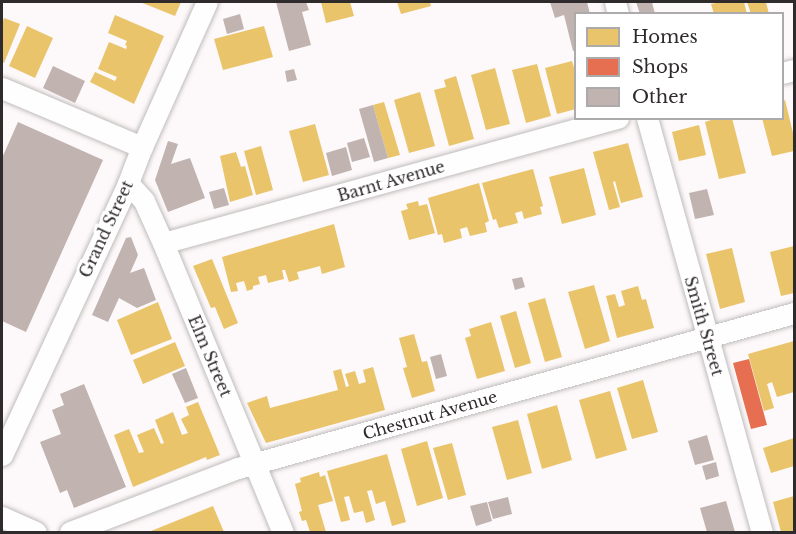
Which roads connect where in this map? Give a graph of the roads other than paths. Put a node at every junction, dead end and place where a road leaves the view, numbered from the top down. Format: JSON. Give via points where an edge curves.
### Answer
{"nodes":[{"id":1,"x":207,"y":2,"type":"edge"},
{"id":2,"x":2,"y":88,"type":"edge"},
{"id":3,"x":611,"y":120,"type":"edge"},
{"id":4,"x":648,"y":120,"type":"edge"},
{"id":5,"x":142,"y":147,"type":"junction"},
{"id":6,"x":128,"y":183,"type":"junction"},
{"id":7,"x":163,"y":243,"type":"junction"},
{"id":8,"x":795,"y":313,"type":"edge"},
{"id":9,"x":707,"y":337,"type":"junction"},
{"id":10,"x":2,"y":455,"type":"edge"},
{"id":11,"x":255,"y":463,"type":"junction"},
{"id":12,"x":2,"y":517,"type":"edge"},
{"id":13,"x":36,"y":532,"type":"edge"},
{"id":14,"x":70,"y":532,"type":"edge"},
{"id":15,"x":283,"y":532,"type":"edge"},
{"id":16,"x":762,"y":532,"type":"edge"}],
"edges":[{"from":1,"to":5,"type":"street","name":"Grand Street"},
{"from":2,"to":5,"type":"street"},
{"from":3,"to":7,"type":"street","name":"Barnt Avenue"},
{"from":4,"to":9,"type":"street","name":"Smith Street"},
{"from":5,"to":6,"type":"street","name":"Grand Street"},
{"from":6,"to":7,"type":"street","name":"Elm Street","via":[[144,201]]},
{"from":6,"to":10,"type":"street","name":"Grand Street"},
{"from":7,"to":11,"type":"street","name":"Elm Street"},
{"from":8,"to":9,"type":"street","name":"Chestnut Avenue"},
{"from":9,"to":11,"type":"street","name":"Chestnut Avenue"},
{"from":9,"to":16,"type":"street","name":"Smith Street"},
{"from":11,"to":14,"type":"street","name":"Chestnut Avenue"},
{"from":11,"to":15,"type":"street","name":"Elm Street"},
{"from":12,"to":13,"type":"street"}]}
